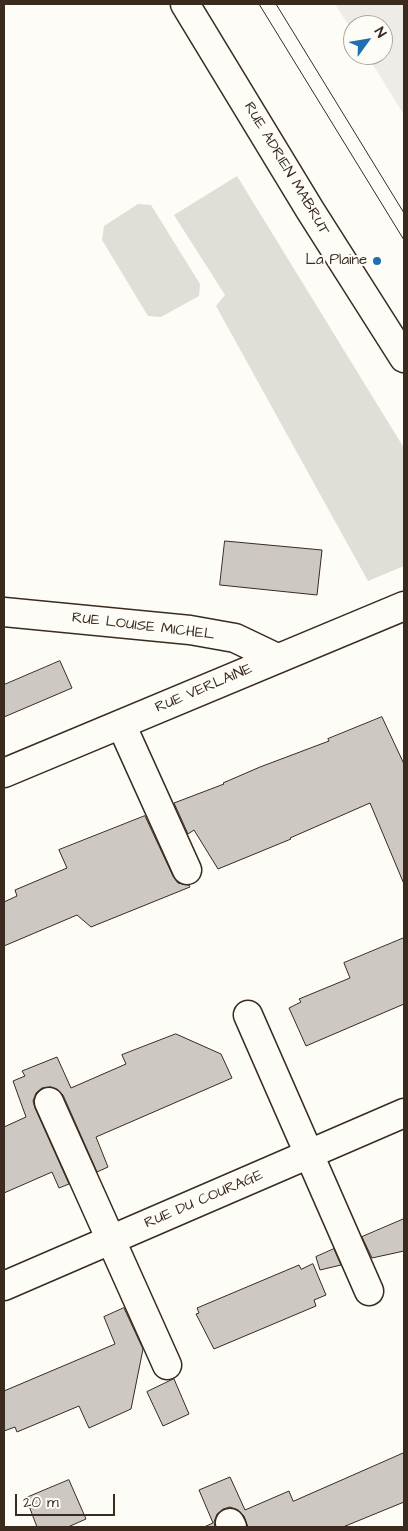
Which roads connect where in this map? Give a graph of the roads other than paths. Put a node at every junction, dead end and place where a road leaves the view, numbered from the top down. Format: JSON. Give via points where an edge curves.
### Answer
{"nodes":[{"id":1,"x":185,"y":4,"type":"edge"},
{"id":2,"x":404,"y":358,"type":"edge"},
{"id":3,"x":404,"y":606,"type":"edge"},
{"id":4,"x":4,"y":612,"type":"edge"},
{"id":5,"x":277,"y":658,"type":"junction"},
{"id":6,"x":121,"y":724,"type":"junction"},
{"id":7,"x":4,"y":773,"type":"edge"},
{"id":8,"x":187,"y":870,"type":"dead end"},
{"id":9,"x":248,"y":1015,"type":"dead end"},
{"id":10,"x":49,"y":1102,"type":"dead end"},
{"id":11,"x":404,"y":1113,"type":"edge"},
{"id":12,"x":310,"y":1154,"type":"junction"},
{"id":13,"x":110,"y":1240,"type":"junction"},
{"id":14,"x":4,"y":1286,"type":"edge"},
{"id":15,"x":369,"y":1291,"type":"dead end"},
{"id":16,"x":167,"y":1365,"type":"dead end"}],
"edges":[{"from":1,"to":2,"type":"street","name":"RUE ADRIEN MABRUT"},
{"from":3,"to":5,"type":"street","name":"RUE VERLAINE"},
{"from":4,"to":5,"type":"street","name":"RUE LOUISE MICHEL","via":[[190,630],[235,638]]},
{"from":5,"to":6,"type":"street","name":"RUE VERLAINE"},
{"from":6,"to":7,"type":"street","name":"RUE VERLAINE"},
{"from":6,"to":8,"type":"street"},
{"from":9,"to":12,"type":"street"},
{"from":10,"to":13,"type":"street"},
{"from":11,"to":12,"type":"street","name":"RUE DU COURAGE"},
{"from":12,"to":13,"type":"street","name":"RUE DU COURAGE"},
{"from":12,"to":15,"type":"street"},
{"from":13,"to":14,"type":"street","name":"RUE DU COURAGE"},
{"from":13,"to":16,"type":"street"}]}
